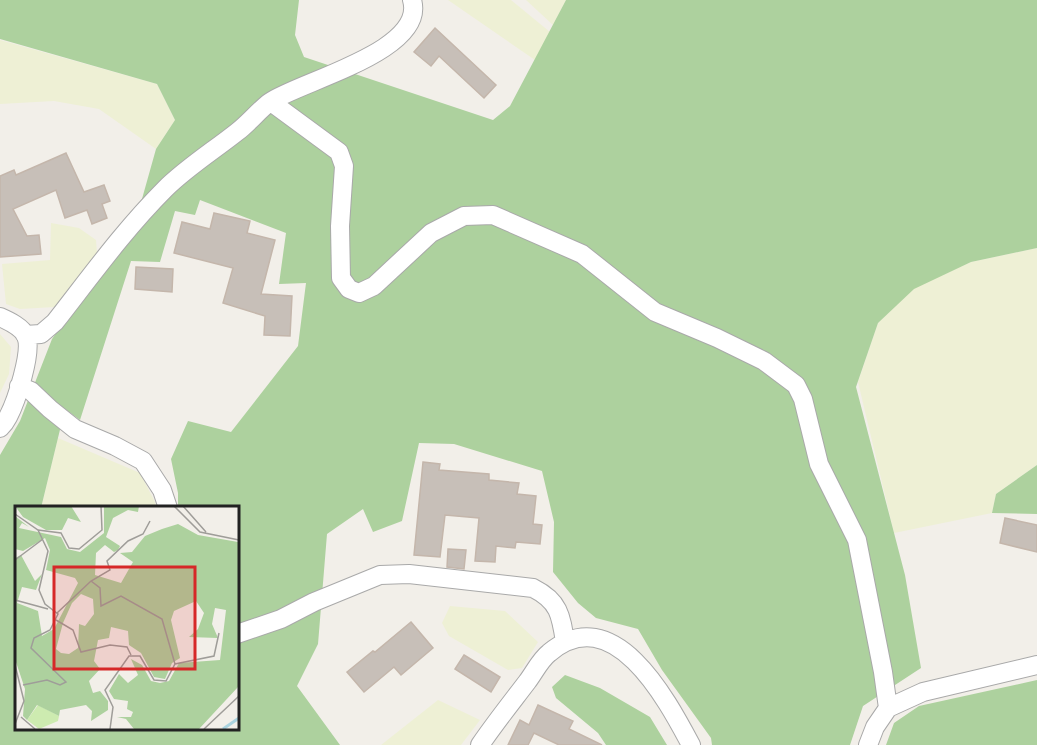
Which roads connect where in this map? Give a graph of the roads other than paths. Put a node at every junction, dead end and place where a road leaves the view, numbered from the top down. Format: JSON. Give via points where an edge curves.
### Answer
{"nodes":[{"id":1,"x":412,"y":0,"type":"edge"},
{"id":2,"x":270,"y":102,"type":"junction"},
{"id":3,"x":0,"y":317,"type":"edge"},
{"id":4,"x":26,"y":335,"type":"junction"},
{"id":5,"x":19,"y":386,"type":"junction"},
{"id":6,"x":0,"y":428,"type":"edge"},
{"id":7,"x":167,"y":506,"type":"edge"},
{"id":8,"x":238,"y":634,"type":"edge"},
{"id":9,"x":565,"y":642,"type":"junction"},
{"id":10,"x":1037,"y":665,"type":"edge"},
{"id":11,"x":888,"y":708,"type":"junction"},
{"id":12,"x":480,"y":745,"type":"edge"},
{"id":13,"x":691,"y":745,"type":"edge"},
{"id":14,"x":868,"y":745,"type":"edge"}],
"edges":[{"from":1,"to":2,"type":"street","via":[[415,11],[409,25],[379,52]]},
{"from":2,"to":4,"type":"street","via":[[167,186],[123,232],[56,322],[41,333]]},
{"from":2,"to":11,"type":"street","via":[[339,152],[344,166],[341,278],[349,289],[359,293],[374,286],[431,232],[464,216],[494,215],[582,254],[655,312],[764,362],[796,386],[803,399],[819,464],[857,540]]},
{"from":3,"to":4,"type":"street"},
{"from":4,"to":5,"type":"street","via":[[28,347]]},
{"from":5,"to":6,"type":"street","via":[[8,418]]},
{"from":5,"to":7,"type":"street","via":[[31,391],[75,429],[143,461]]},
{"from":8,"to":9,"type":"street","via":[[380,575],[409,574],[533,588],[548,596],[560,613]]},
{"from":9,"to":12,"type":"street","via":[[548,653]]},
{"from":9,"to":13,"type":"street","via":[[579,636],[594,638],[611,642],[629,655],[661,692]]},
{"from":10,"to":11,"type":"street","via":[[923,692]]},
{"from":11,"to":14,"type":"street"}]}
